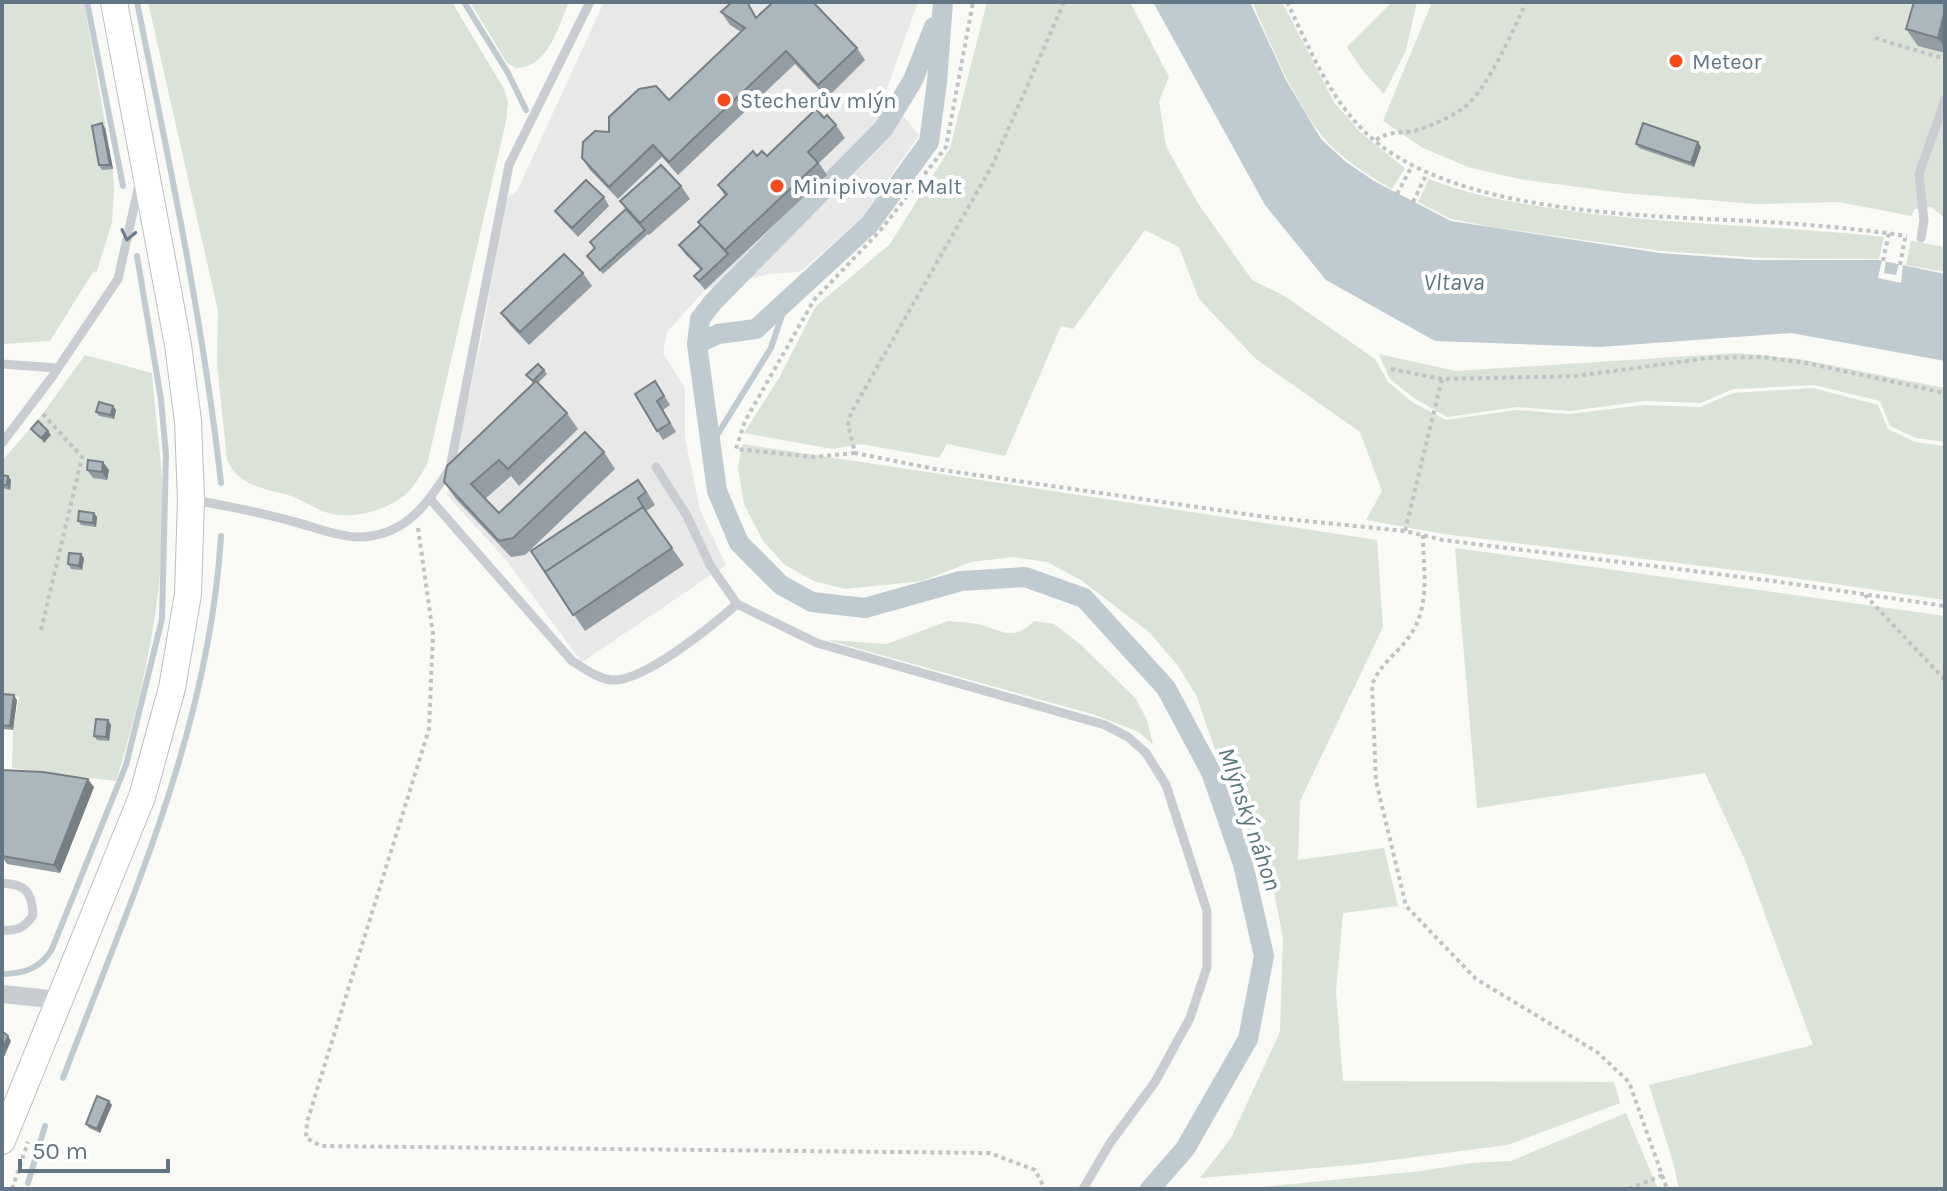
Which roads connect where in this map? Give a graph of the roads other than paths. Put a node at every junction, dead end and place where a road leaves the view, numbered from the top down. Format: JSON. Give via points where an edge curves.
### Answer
{"nodes":[{"id":1,"x":114,"y":2,"type":"edge"},
{"id":2,"x":590,"y":2,"type":"edge"},
{"id":3,"x":1945,"y":100,"type":"edge"},
{"id":4,"x":145,"y":159,"type":"junction"},
{"id":5,"x":1921,"y":238,"type":"road end"},
{"id":6,"x":2,"y":364,"type":"edge"},
{"id":7,"x":57,"y":368,"type":"junction"},
{"id":8,"x":2,"y":443,"type":"edge"},
{"id":9,"x":656,"y":467,"type":"dead end"},
{"id":10,"x":191,"y":500,"type":"junction"},
{"id":11,"x":431,"y":500,"type":"junction"},
{"id":12,"x":737,"y":604,"type":"junction"},
{"id":13,"x":2,"y":883,"type":"edge"},
{"id":14,"x":2,"y":930,"type":"edge"},
{"id":15,"x":2,"y":994,"type":"edge"},
{"id":16,"x":60,"y":1000,"type":"junction"},
{"id":17,"x":2,"y":1141,"type":"edge"},
{"id":18,"x":1083,"y":1189,"type":"edge"}],
"edges":[{"from":1,"to":4,"type":"main road"},
{"from":2,"to":11,"type":"lane","via":[[509,165],[450,468]]},
{"from":3,"to":5,"type":"lane","via":[[1919,174]]},
{"from":4,"to":7,"type":"lane","one_way":true,"via":[[118,279]]},
{"from":4,"to":10,"type":"main road","via":[[178,345]]},
{"from":6,"to":7,"type":"lane"},
{"from":7,"to":8,"type":"lane"},
{"from":9,"to":12,"type":"lane"},
{"from":10,"to":11,"type":"lane","via":[[357,537],[402,525]]},
{"from":10,"to":16,"type":"main road","via":[[188,594],[172,688],[142,797]]},
{"from":11,"to":12,"type":"lane","via":[[572,661],[594,675],[613,680],[646,670],[705,633]]},
{"from":12,"to":18,"type":"lane","via":[[817,643],[1105,725],[1146,753],[1166,785],[1207,911],[1207,967],[1190,1018],[1155,1082]]},
{"from":13,"to":14,"type":"lane","via":[[18,884],[33,899],[33,915],[23,927]]},
{"from":15,"to":16,"type":"street"},
{"from":16,"to":17,"type":"main road"}]}
